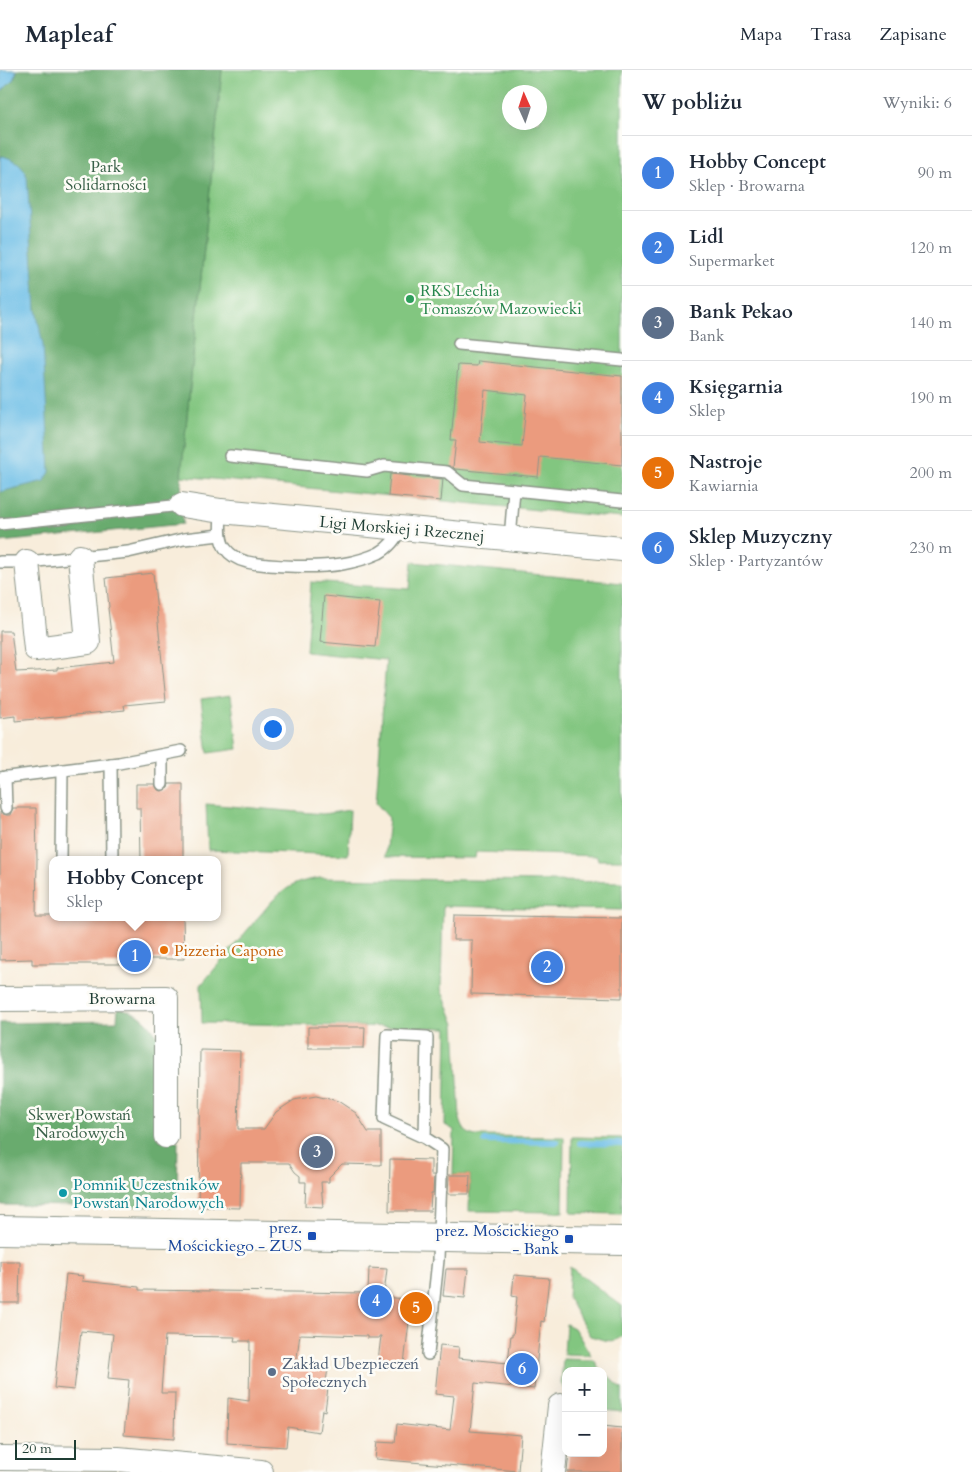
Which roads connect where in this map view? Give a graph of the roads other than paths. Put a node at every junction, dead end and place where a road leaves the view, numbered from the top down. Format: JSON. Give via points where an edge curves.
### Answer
{"nodes":[{"id":1,"x":459,"y":344,"type":"dead end"},
{"id":2,"x":622,"y":360,"type":"edge"},
{"id":3,"x":230,"y":456,"type":"dead end"},
{"id":4,"x":514,"y":490,"type":"junction"},
{"id":5,"x":622,"y":501,"type":"edge"},
{"id":6,"x":182,"y":505,"type":"joint"},
{"id":7,"x":221,"y":511,"type":"junction"},
{"id":8,"x":0,"y":524,"type":"edge"},
{"id":9,"x":402,"y":528,"type":"junction"},
{"id":10,"x":220,"y":535,"type":"junction"},
{"id":11,"x":510,"y":538,"type":"junction"},
{"id":12,"x":622,"y":549,"type":"edge"},
{"id":13,"x":80,"y":557,"type":"junction"},
{"id":14,"x":0,"y":562,"type":"edge"},
{"id":15,"x":27,"y":562,"type":"junction"},
{"id":16,"x":181,"y":751,"type":"dead end"},
{"id":17,"x":162,"y":755,"type":"junction"},
{"id":18,"x":112,"y":764,"type":"junction"},
{"id":19,"x":62,"y":770,"type":"junction"},
{"id":20,"x":2,"y":777,"type":"edge"},
{"id":21,"x":162,"y":784,"type":"dead end"},
{"id":22,"x":6,"y":808,"type":"dead end"},
{"id":23,"x":61,"y":856,"type":"edge"},
{"id":24,"x":112,"y":856,"type":"edge"},
{"id":25,"x":0,"y":999,"type":"edge"},
{"id":26,"x":166,"y":1136,"type":"dead end"},
{"id":27,"x":425,"y":1138,"type":"junction"},
{"id":28,"x":0,"y":1230,"type":"edge"},
{"id":29,"x":440,"y":1237,"type":"junction"},
{"id":30,"x":622,"y":1240,"type":"edge"},
{"id":31,"x":428,"y":1354,"type":"dead end"},
{"id":32,"x":560,"y":1406,"type":"dead end"},
{"id":33,"x":0,"y":1458,"type":"edge"},
{"id":34,"x":98,"y":1465,"type":"edge"},
{"id":35,"x":261,"y":1472,"type":"edge"},
{"id":36,"x":553,"y":1472,"type":"edge"}],
"edges":[{"from":1,"to":2,"type":"lane"},
{"from":3,"to":4,"type":"lane","via":[[367,471],[384,466],[448,472],[463,485]]},
{"from":4,"to":5,"type":"lane"},
{"from":4,"to":11,"type":"lane"},
{"from":6,"to":7,"type":"street","name":"Ligi Morskiej i Rzecznej"},
{"from":6,"to":8,"type":"lane"},
{"from":7,"to":9,"type":"street","name":"Ligi Morskiej i Rzecznej"},
{"from":7,"to":10,"type":"lane"},
{"from":9,"to":10,"type":"lane","via":[[390,546],[380,552],[343,564],[316,566],[246,562],[232,556]]},
{"from":9,"to":11,"type":"street","name":"Ligi Morskiej i Rzecznej"},
{"from":10,"to":13,"type":"lane","via":[[184,539],[128,552]]},
{"from":11,"to":12,"type":"street","name":"Ligi Morskiej i Rzecznej"},
{"from":13,"to":15,"type":"lane"},
{"from":13,"to":15,"type":"street","via":[[88,642],[36,648]]},
{"from":14,"to":15,"type":"lane"},
{"from":16,"to":17,"type":"lane"},
{"from":17,"to":18,"type":"lane"},
{"from":17,"to":21,"type":"lane"},
{"from":18,"to":19,"type":"lane"},
{"from":18,"to":24,"type":"lane"},
{"from":19,"to":20,"type":"lane"},
{"from":19,"to":23,"type":"lane"},
{"from":20,"to":22,"type":"lane"},
{"from":25,"to":26,"type":"street","name":"Browarna","via":[[166,998]]},
{"from":27,"to":27,"type":"lane","via":[[427,1036],[388,1035],[384,1119]]},
{"from":27,"to":29,"type":"lane","via":[[442,1149]]},
{"from":28,"to":29,"type":"main road"},
{"from":29,"to":30,"type":"main road"},
{"from":29,"to":31,"type":"lane"},
{"from":32,"to":36,"type":"street"},
{"from":33,"to":34,"type":"street"},
{"from":34,"to":35,"type":"street","via":[[127,1460]]}]}
